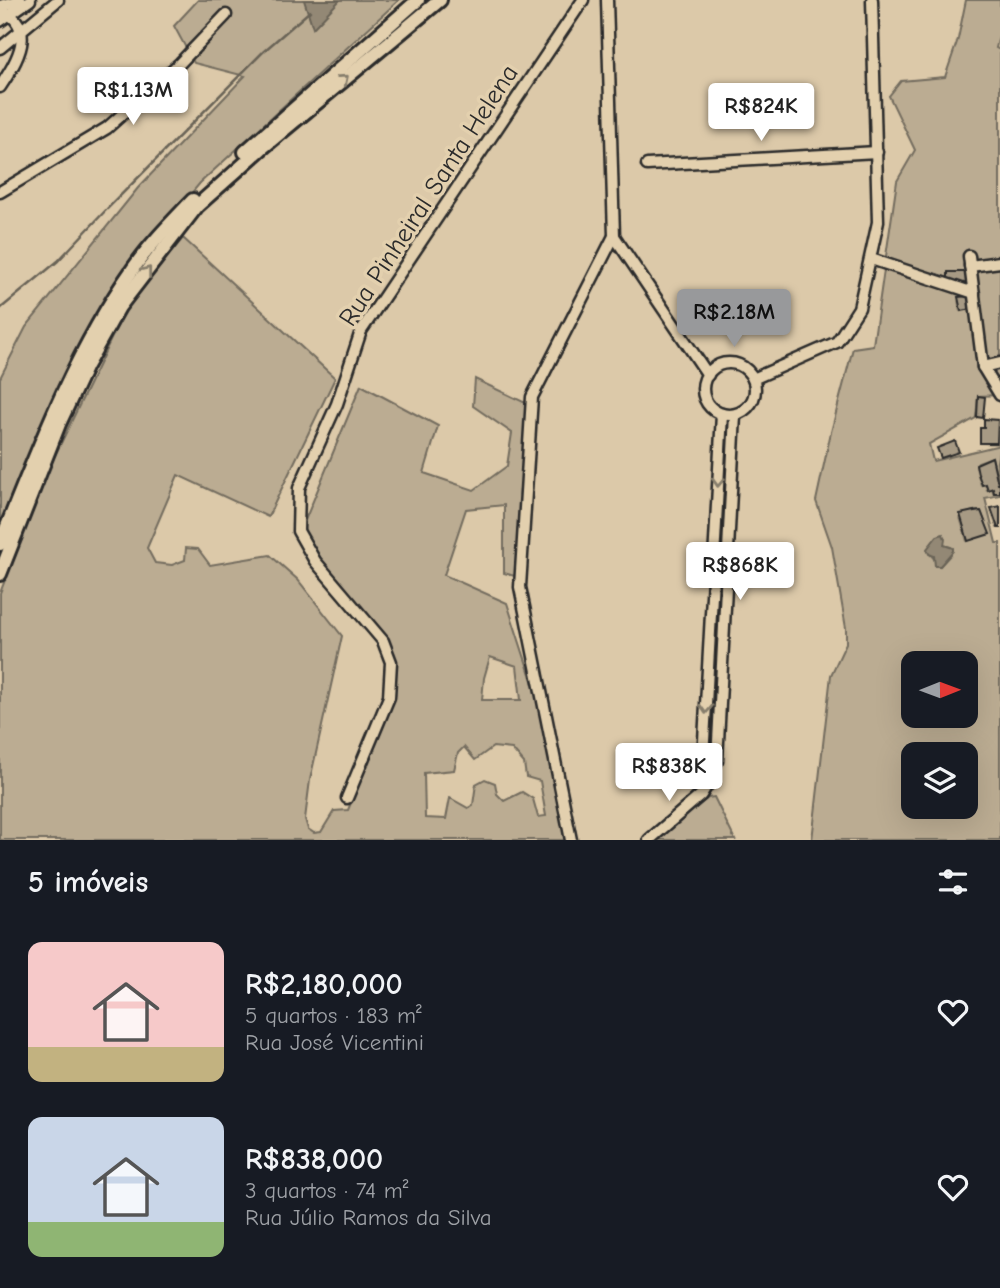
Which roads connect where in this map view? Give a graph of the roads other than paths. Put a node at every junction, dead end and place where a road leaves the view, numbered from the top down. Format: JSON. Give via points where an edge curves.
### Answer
{"nodes":[{"id":1,"x":20,"y":0,"type":"edge"},
{"id":2,"x":30,"y":0,"type":"edge"},
{"id":3,"x":58,"y":0,"type":"edge"},
{"id":4,"x":418,"y":0,"type":"edge"},
{"id":5,"x":440,"y":0,"type":"edge"},
{"id":6,"x":583,"y":0,"type":"edge"},
{"id":7,"x":607,"y":0,"type":"edge"},
{"id":8,"x":873,"y":0,"type":"edge"},
{"id":9,"x":0,"y":8,"type":"edge"},
{"id":10,"x":11,"y":14,"type":"junction"},
{"id":11,"x":226,"y":15,"type":"dead end"},
{"id":12,"x":0,"y":21,"type":"edge"},
{"id":13,"x":22,"y":32,"type":"junction"},
{"id":14,"x":0,"y":48,"type":"edge"},
{"id":15,"x":0,"y":87,"type":"edge"},
{"id":16,"x":877,"y":152,"type":"junction"},
{"id":17,"x":647,"y":165,"type":"dead end"},
{"id":18,"x":0,"y":192,"type":"edge"},
{"id":19,"x":614,"y":236,"type":"junction"},
{"id":20,"x":871,"y":259,"type":"junction"},
{"id":21,"x":1000,"y":262,"type":"edge"},
{"id":22,"x":974,"y":293,"type":"junction"},
{"id":23,"x":1000,"y":363,"type":"edge"},
{"id":24,"x":983,"y":367,"type":"junction"},
{"id":25,"x":708,"y":375,"type":"junction"},
{"id":26,"x":753,"y":379,"type":"junction"},
{"id":27,"x":1000,"y":396,"type":"edge"},
{"id":28,"x":722,"y":414,"type":"junction"},
{"id":29,"x":735,"y":415,"type":"junction"},
{"id":30,"x":0,"y":544,"type":"edge"},
{"id":31,"x":0,"y":574,"type":"edge"},
{"id":32,"x":709,"y":782,"type":"junction"},
{"id":33,"x":347,"y":798,"type":"dead end"},
{"id":34,"x":571,"y":840,"type":"edge"},
{"id":35,"x":649,"y":840,"type":"edge"}],
"edges":[{"from":1,"to":9,"type":"street"},
{"from":2,"to":10,"type":"street"},
{"from":3,"to":13,"type":"street"},
{"from":4,"to":30,"type":"main road","via":[[194,199],[134,266],[69,377]]},
{"from":31,"to":5,"type":"main road","one_way":true,"via":[[59,424],[119,307],[197,206]]},
{"from":6,"to":33,"type":"street","name":"Rua Pinheiral Santa Helena","via":[[361,331],[337,404],[299,488],[298,531],[315,561],[383,641],[391,662],[389,696]]},
{"from":7,"to":19,"type":"street"},
{"from":8,"to":16,"type":"street"},
{"from":9,"to":10,"type":"street"},
{"from":10,"to":12,"type":"street"},
{"from":10,"to":13,"type":"street"},
{"from":11,"to":18,"type":"street","via":[[180,64],[107,128]]},
{"from":13,"to":14,"type":"street"},
{"from":13,"to":15,"type":"street","via":[[14,66]]},
{"from":16,"to":17,"type":"street"},
{"from":16,"to":20,"type":"street","via":[[878,222]]},
{"from":19,"to":25,"type":"street"},
{"from":19,"to":34,"type":"street","via":[[532,397],[520,587]]},
{"from":20,"to":22,"type":"street"},
{"from":20,"to":26,"type":"street","via":[[859,308],[837,342]]},
{"from":21,"to":22,"type":"street","via":[[969,261]]},
{"from":22,"to":24,"type":"street"},
{"from":23,"to":24,"type":"street"},
{"from":24,"to":27,"type":"street"},
{"from":25,"to":26,"type":"street","via":[[720,365],[736,364]]},
{"from":25,"to":28,"type":"street","via":[[703,391],[706,400]]},
{"from":26,"to":29,"type":"street","via":[[754,397]]},
{"from":28,"to":29,"type":"street"},
{"from":28,"to":32,"type":"street","one_way":true,"via":[[703,758]]},
{"from":29,"to":32,"type":"street","via":[[716,761]]},
{"from":32,"to":35,"type":"street","via":[[701,795]]}]}
